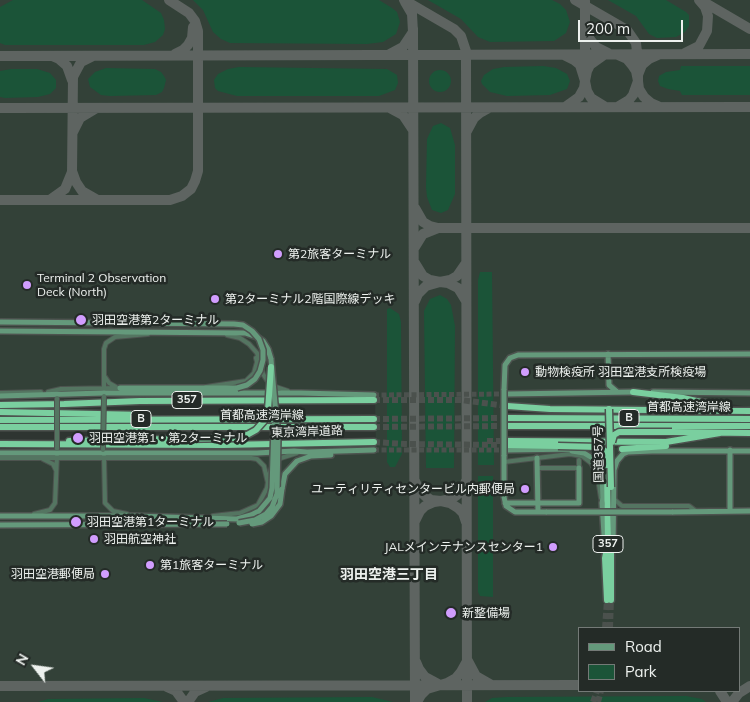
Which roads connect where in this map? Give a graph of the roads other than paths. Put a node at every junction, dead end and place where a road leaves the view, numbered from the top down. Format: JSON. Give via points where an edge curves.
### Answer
{"nodes":[{"id":1,"x":0,"y":322,"type":"edge"},
{"id":2,"x":0,"y":331,"type":"edge"},
{"id":3,"x":154,"y":333,"type":"junction"},
{"id":4,"x":222,"y":334,"type":"junction"},
{"id":5,"x":252,"y":346,"type":"junction"},
{"id":6,"x":607,"y":354,"type":"junction"},
{"id":7,"x":750,"y":354,"type":"edge"},
{"id":8,"x":271,"y":367,"type":"junction"},
{"id":9,"x":104,"y":374,"type":"junction"},
{"id":10,"x":120,"y":388,"type":"junction"},
{"id":11,"x":201,"y":388,"type":"junction"},
{"id":12,"x":601,"y":391,"type":"junction"},
{"id":13,"x":506,"y":392,"type":"junction"},
{"id":14,"x":619,"y":392,"type":"junction"},
{"id":15,"x":633,"y":392,"type":"junction"},
{"id":16,"x":104,"y":393,"type":"junction"},
{"id":17,"x":301,"y":393,"type":"junction"},
{"id":18,"x":750,"y":393,"type":"edge"},
{"id":19,"x":0,"y":395,"type":"edge"},
{"id":20,"x":57,"y":396,"type":"junction"},
{"id":21,"x":374,"y":398,"type":"joint"},
{"id":22,"x":0,"y":405,"type":"edge"},
{"id":23,"x":507,"y":406,"type":"tunnel mouth"},
{"id":24,"x":609,"y":409,"type":"junction"},
{"id":25,"x":742,"y":411,"type":"junction"},
{"id":26,"x":750,"y":411,"type":"edge"},
{"id":27,"x":0,"y":412,"type":"edge"},
{"id":28,"x":275,"y":412,"type":"junction"},
{"id":29,"x":507,"y":418,"type":"tunnel mouth"},
{"id":30,"x":228,"y":419,"type":"junction"},
{"id":31,"x":374,"y":419,"type":"tunnel mouth"},
{"id":32,"x":750,"y":419,"type":"edge"},
{"id":33,"x":0,"y":420,"type":"edge"},
{"id":34,"x":507,"y":426,"type":"tunnel mouth"},
{"id":35,"x":750,"y":426,"type":"edge"},
{"id":36,"x":0,"y":427,"type":"edge"},
{"id":37,"x":55,"y":427,"type":"junction"},
{"id":38,"x":374,"y":427,"type":"tunnel mouth"},
{"id":39,"x":0,"y":432,"type":"edge"},
{"id":40,"x":720,"y":433,"type":"junction"},
{"id":41,"x":750,"y":433,"type":"edge"},
{"id":42,"x":693,"y":438,"type":"junction"},
{"id":43,"x":374,"y":442,"type":"tunnel mouth"},
{"id":44,"x":0,"y":444,"type":"edge"},
{"id":45,"x":41,"y":445,"type":"junction"},
{"id":46,"x":506,"y":448,"type":"junction"},
{"id":47,"x":622,"y":449,"type":"junction"},
{"id":48,"x":568,"y":450,"type":"junction"},
{"id":49,"x":652,"y":450,"type":"junction"},
{"id":50,"x":730,"y":450,"type":"junction"},
{"id":51,"x":750,"y":451,"type":"edge"},
{"id":52,"x":307,"y":452,"type":"junction"},
{"id":53,"x":611,"y":452,"type":"junction"},
{"id":54,"x":0,"y":453,"type":"edge"},
{"id":55,"x":57,"y":453,"type":"junction"},
{"id":56,"x":104,"y":454,"type":"junction"},
{"id":57,"x":0,"y":458,"type":"edge"},
{"id":58,"x":41,"y":458,"type":"junction"},
{"id":59,"x":117,"y":458,"type":"junction"},
{"id":60,"x":537,"y":458,"type":"junction"},
{"id":61,"x":579,"y":460,"type":"dead end"},
{"id":62,"x":504,"y":462,"type":"junction"},
{"id":63,"x":607,"y":465,"type":"junction"},
{"id":64,"x":537,"y":468,"type":"junction"},
{"id":65,"x":579,"y":468,"type":"junction"},
{"id":66,"x":104,"y":470,"type":"junction"},
{"id":67,"x":57,"y":473,"type":"junction"},
{"id":68,"x":268,"y":484,"type":"junction"},
{"id":69,"x":609,"y":487,"type":"junction"},
{"id":70,"x":615,"y":500,"type":"junction"},
{"id":71,"x":504,"y":503,"type":"junction"},
{"id":72,"x":602,"y":503,"type":"junction"},
{"id":73,"x":537,"y":504,"type":"junction"},
{"id":74,"x":730,"y":511,"type":"junction"},
{"id":75,"x":750,"y":511,"type":"edge"},
{"id":76,"x":538,"y":512,"type":"junction"},
{"id":77,"x":697,"y":512,"type":"junction"},
{"id":78,"x":26,"y":515,"type":"junction"},
{"id":79,"x":0,"y":516,"type":"edge"},
{"id":80,"x":134,"y":516,"type":"junction"},
{"id":81,"x":208,"y":517,"type":"junction"},
{"id":82,"x":239,"y":523,"type":"junction"},
{"id":83,"x":0,"y":525,"type":"edge"},
{"id":84,"x":605,"y":558,"type":"junction"},
{"id":85,"x":611,"y":586,"type":"junction"}],
"edges":[{"from":1,"to":11,"type":"street","bridge":true,"via":[[224,324],[243,325],[252,330],[263,350],[260,371],[255,379],[237,388]]},
{"from":2,"to":3,"type":"street"},
{"from":3,"to":4,"type":"street"},
{"from":3,"to":9,"type":"street","via":[[115,336],[108,340],[104,349]]},
{"from":4,"to":5,"type":"street","via":[[240,338]]},
{"from":4,"to":8,"type":"street","bridge":true,"via":[[245,333],[263,341]]},
{"from":5,"to":11,"type":"street","via":[[257,362],[254,373],[246,381]]},
{"from":5,"to":17,"type":"street","via":[[267,380],[279,389]]},
{"from":6,"to":7,"type":"street"},
{"from":6,"to":12,"type":"street","via":[[606,386]]},
{"from":6,"to":13,"type":"street","via":[[515,355],[504,368]]},
{"from":6,"to":14,"type":"street","via":[[609,386]]},
{"from":8,"to":28,"type":"street","bridge":true},
{"from":8,"to":45,"type":"highway","bridge":true,"via":[[268,410],[264,421],[252,433],[236,438]]},
{"from":9,"to":10,"type":"street","via":[[109,383]]},
{"from":9,"to":16,"type":"street"},
{"from":10,"to":11,"type":"street"},
{"from":10,"to":16,"type":"street"},
{"from":12,"to":13,"type":"street","via":[[569,394]]},
{"from":12,"to":14,"type":"street"},
{"from":13,"to":46,"type":"street","bridge":true},
{"from":14,"to":15,"type":"street"},
{"from":15,"to":18,"type":"street"},
{"from":15,"to":25,"type":"highway","via":[[690,399]]},
{"from":16,"to":17,"type":"street"},
{"from":16,"to":19,"type":"street","via":[[61,388],[50,392]]},
{"from":16,"to":20,"type":"street"},
{"from":16,"to":56,"type":"street","bridge":true},
{"from":17,"to":21,"type":"street"},
{"from":19,"to":20,"type":"street"},
{"from":20,"to":55,"type":"street","bridge":true},
{"from":21,"to":22,"type":"highway","number":"357"},
{"from":23,"to":24,"type":"highway","via":[[550,410]]},
{"from":24,"to":25,"type":"highway"},
{"from":24,"to":53,"type":"highway","name":"国道357号","number":"357","bridge":true},
{"from":24,"to":63,"type":"highway","name":"国道357号","number":"357","bridge":true},
{"from":25,"to":26,"type":"highway"},
{"from":27,"to":30,"type":"highway","via":[[200,415]]},
{"from":28,"to":81,"type":"street","bridge":true,"via":[[270,498],[251,515]]},
{"from":28,"to":82,"type":"street","bridge":true,"via":[[276,498],[266,514]]},
{"from":29,"to":32,"type":"highway","name":"首都高速湾岸線","number":"B"},
{"from":30,"to":31,"type":"highway","name":"首都高速湾岸線","number":"B"},
{"from":30,"to":33,"type":"highway","name":"首都高速湾岸線","number":"B"},
{"from":34,"to":35,"type":"highway","name":"首都高速湾岸線","number":"B"},
{"from":36,"to":37,"type":"highway","name":"首都高速湾岸線","number":"B"},
{"from":37,"to":38,"type":"highway","name":"首都高速湾岸線","number":"B"},
{"from":37,"to":39,"type":"highway"},
{"from":40,"to":41,"type":"highway"},
{"from":40,"to":42,"type":"highway"},
{"from":40,"to":53,"type":"highway","bridge":true,"via":[[617,433],[612,439]]},
{"from":42,"to":46,"type":"highway"},
{"from":42,"to":47,"type":"highway","via":[[666,446]]},
{"from":43,"to":45,"type":"highway","name":"東京湾岸道路"},
{"from":44,"to":45,"type":"highway","name":"東京湾岸道路"},
{"from":46,"to":48,"type":"street"},
{"from":46,"to":62,"type":"street"},
{"from":46,"to":63,"type":"highway","bridge":true,"via":[[599,447],[604,451]]},
{"from":47,"to":48,"type":"street"},
{"from":47,"to":49,"type":"street"},
{"from":48,"to":72,"type":"street","via":[[588,455],[598,465],[602,474]]},
{"from":49,"to":50,"type":"street"},
{"from":49,"to":70,"type":"street","via":[[628,452],[618,458],[614,470]]},
{"from":50,"to":51,"type":"street"},
{"from":50,"to":74,"type":"street"},
{"from":52,"to":56,"type":"street"},
{"from":52,"to":68,"type":"street","via":[[277,461],[270,470]]},
{"from":52,"to":82,"type":"street","bridge":true,"via":[[372,450],[301,459],[288,470],[280,504],[271,516],[257,523]]},
{"from":53,"to":69,"type":"highway","name":"国道357号","number":"357","bridge":true},
{"from":54,"to":55,"type":"street"},
{"from":55,"to":56,"type":"street"},
{"from":55,"to":58,"type":"street"},
{"from":55,"to":67,"type":"street"},
{"from":56,"to":59,"type":"street"},
{"from":56,"to":66,"type":"street"},
{"from":57,"to":58,"type":"street"},
{"from":58,"to":67,"type":"street","via":[[53,464]]},
{"from":59,"to":66,"type":"street"},
{"from":59,"to":68,"type":"street","via":[[254,458],[266,468]]},
{"from":60,"to":62,"type":"street"},
{"from":60,"to":64,"type":"street"},
{"from":60,"to":72,"type":"street","via":[[570,454],[588,460],[597,472]]},
{"from":61,"to":65,"type":"street"},
{"from":62,"to":71,"type":"street"},
{"from":63,"to":69,"type":"highway","name":"国道357号","number":"357","bridge":true},
{"from":64,"to":65,"type":"street"},
{"from":64,"to":73,"type":"street"},
{"from":65,"to":73,"type":"street","via":[[579,503]]},
{"from":66,"to":80,"type":"street","via":[[105,503],[113,511]]},
{"from":67,"to":78,"type":"street","via":[[56,503],[47,512]]},
{"from":68,"to":81,"type":"street","via":[[258,505],[253,508]]},
{"from":69,"to":84,"type":"highway","name":"国道357号","number":"357"},
{"from":69,"to":85,"type":"highway","name":"国道357号","number":"357"},
{"from":70,"to":77,"type":"street","via":[[622,506],[686,506]]},
{"from":70,"to":85,"type":"street"},
{"from":71,"to":73,"type":"street"},
{"from":71,"to":76,"type":"street","via":[[512,511]]},
{"from":72,"to":84,"type":"street"},
{"from":73,"to":76,"type":"street"},
{"from":74,"to":75,"type":"street"},
{"from":74,"to":77,"type":"street"},
{"from":76,"to":77,"type":"street","bridge":true},
{"from":78,"to":79,"type":"street"},
{"from":78,"to":80,"type":"street"},
{"from":80,"to":81,"type":"street"},
{"from":82,"to":83,"type":"street","bridge":true},
{"from":84,"to":85,"type":"highway","name":"国道357号","number":"357","via":[[609,600]]}]}
